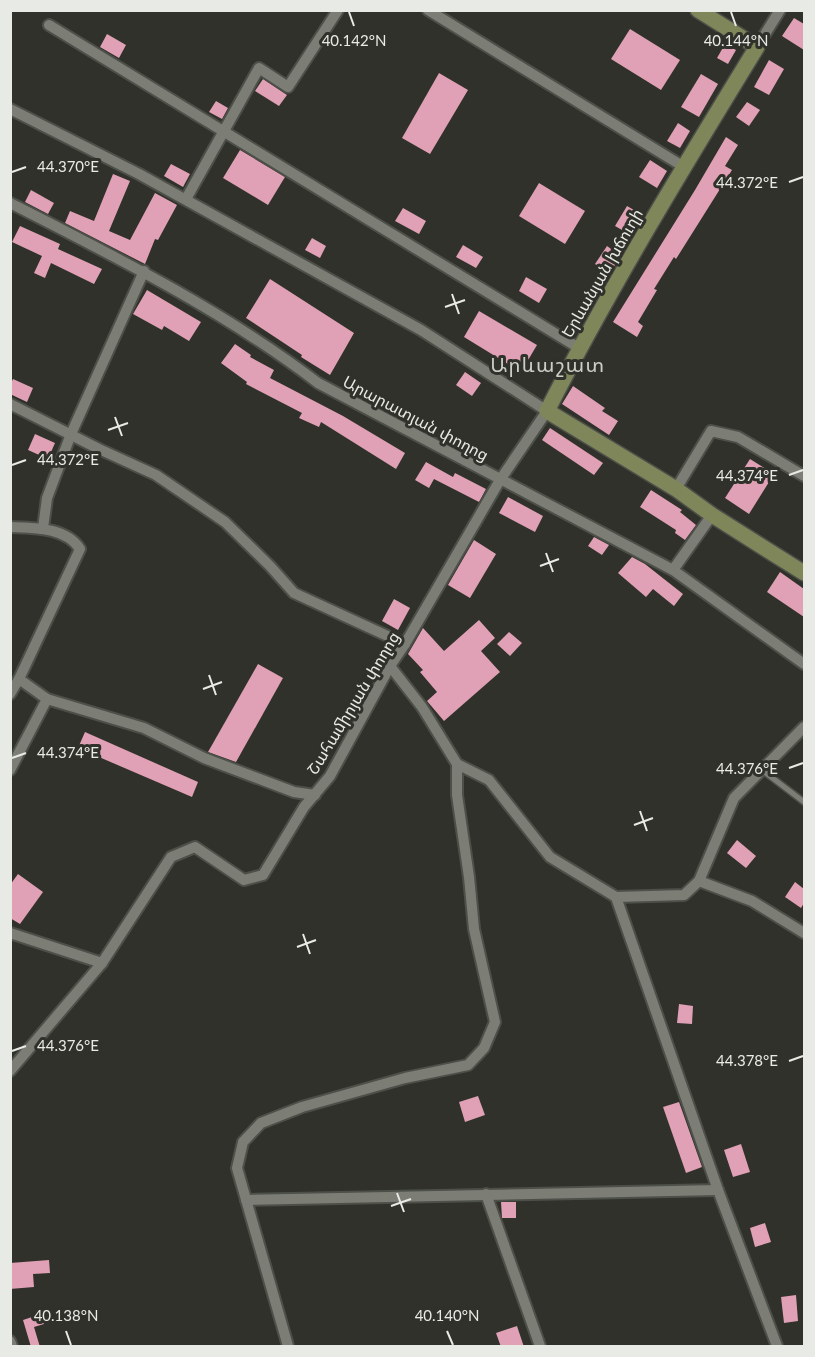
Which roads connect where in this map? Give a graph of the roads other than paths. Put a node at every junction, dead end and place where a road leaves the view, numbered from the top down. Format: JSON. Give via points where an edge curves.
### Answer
{"nodes":[{"id":1,"x":338,"y":10,"type":"edge"},
{"id":2,"x":428,"y":10,"type":"edge"},
{"id":3,"x":698,"y":10,"type":"edge"},
{"id":4,"x":780,"y":10,"type":"edge"},
{"id":5,"x":49,"y":25,"type":"dead end"},
{"id":6,"x":757,"y":47,"type":"junction"},
{"id":7,"x":10,"y":109,"type":"edge"},
{"id":8,"x":223,"y":132,"type":"junction"},
{"id":9,"x":684,"y":167,"type":"junction"},
{"id":10,"x":186,"y":200,"type":"junction"},
{"id":11,"x":10,"y":203,"type":"edge"},
{"id":12,"x":144,"y":272,"type":"junction"},
{"id":13,"x":579,"y":348,"type":"junction"},
{"id":14,"x":10,"y":404,"type":"edge"},
{"id":15,"x":546,"y":411,"type":"junction"},
{"id":16,"x":71,"y":434,"type":"junction"},
{"id":17,"x":804,"y":476,"type":"edge"},
{"id":18,"x":500,"y":480,"type":"junction"},
{"id":19,"x":676,"y":489,"type":"junction"},
{"id":20,"x":712,"y":515,"type":"junction"},
{"id":21,"x":10,"y":527,"type":"edge"},
{"id":22,"x":43,"y":528,"type":"junction"},
{"id":23,"x":673,"y":570,"type":"junction"},
{"id":24,"x":804,"y":573,"type":"edge"},
{"id":25,"x":405,"y":644,"type":"junction"},
{"id":26,"x":804,"y":664,"type":"edge"},
{"id":27,"x":390,"y":666,"type":"junction"},
{"id":28,"x":19,"y":679,"type":"junction"},
{"id":29,"x":10,"y":694,"type":"edge"},
{"id":30,"x":47,"y":699,"type":"junction"},
{"id":31,"x":804,"y":727,"type":"edge"},
{"id":32,"x":458,"y":764,"type":"junction"},
{"id":33,"x":10,"y":770,"type":"edge"},
{"id":34,"x":762,"y":770,"type":"junction"},
{"id":35,"x":315,"y":795,"type":"junction"},
{"id":36,"x":804,"y":802,"type":"edge"},
{"id":37,"x":699,"y":881,"type":"junction"},
{"id":38,"x":616,"y":897,"type":"junction"},
{"id":39,"x":10,"y":933,"type":"edge"},
{"id":40,"x":804,"y":933,"type":"edge"},
{"id":41,"x":102,"y":963,"type":"junction"},
{"id":42,"x":10,"y":1071,"type":"edge"},
{"id":43,"x":718,"y":1190,"type":"junction"},
{"id":44,"x":486,"y":1194,"type":"junction"},
{"id":45,"x":246,"y":1200,"type":"junction"},
{"id":46,"x":10,"y":1341,"type":"edge"},
{"id":47,"x":12,"y":1347,"type":"edge"},
{"id":48,"x":288,"y":1347,"type":"edge"},
{"id":49,"x":540,"y":1347,"type":"edge"},
{"id":50,"x":777,"y":1347,"type":"edge"}],
"edges":[{"from":1,"to":8,"type":"street","via":[[288,87],[259,68]]},
{"from":2,"to":9,"type":"street"},
{"from":3,"to":6,"type":"main road"},
{"from":4,"to":6,"type":"street"},
{"from":5,"to":8,"type":"street"},
{"from":6,"to":9,"type":"main road","name":"Երևանյան խճուղի"},
{"from":7,"to":10,"type":"street"},
{"from":8,"to":10,"type":"street"},
{"from":8,"to":13,"type":"street"},
{"from":9,"to":13,"type":"main road","name":"Երևանյան խճուղի"},
{"from":10,"to":15,"type":"street","via":[[421,330]]},
{"from":11,"to":12,"type":"street","name":"Արարատյան փողոց"},
{"from":12,"to":16,"type":"street"},
{"from":12,"to":18,"type":"street","name":"Արարատյան փողոց","via":[[283,356],[318,383]]},
{"from":13,"to":15,"type":"main road","name":"Երևանյան խճուղի"},
{"from":14,"to":16,"type":"street"},
{"from":15,"to":18,"type":"street","name":"Շահամիրյան փողոց"},
{"from":15,"to":19,"type":"main road"},
{"from":16,"to":22,"type":"street","via":[[47,498]]},
{"from":16,"to":25,"type":"street","via":[[156,475],[225,522],[294,593]]},
{"from":17,"to":19,"type":"street","via":[[738,437],[711,431]]},
{"from":18,"to":23,"type":"street","name":"Արարատյան փողոց"},
{"from":18,"to":25,"type":"street","name":"Շահամիրյան փողոց"},
{"from":19,"to":20,"type":"main road"},
{"from":20,"to":23,"type":"street"},
{"from":20,"to":24,"type":"main road"},
{"from":21,"to":22,"type":"street"},
{"from":22,"to":28,"type":"street","via":[[74,540],[80,549]]},
{"from":23,"to":26,"type":"street","name":"Արարատյան փողոց"},
{"from":25,"to":27,"type":"street","name":"Շահամիրյան փողոց"},
{"from":27,"to":32,"type":"street"},
{"from":27,"to":35,"type":"street","name":"Շահամիրյան փողոց","via":[[330,776]]},
{"from":28,"to":29,"type":"street"},
{"from":28,"to":30,"type":"street"},
{"from":30,"to":33,"type":"street"},
{"from":30,"to":35,"type":"street","via":[[144,728],[204,758],[294,792]]},
{"from":31,"to":34,"type":"street"},
{"from":32,"to":38,"type":"street","via":[[489,780],[550,857]]},
{"from":32,"to":45,"type":"street","via":[[457,795],[474,929],[495,1022],[484,1048],[468,1065],[405,1078],[302,1107],[261,1123],[243,1142],[237,1168]]},
{"from":34,"to":36,"type":"lane"},
{"from":34,"to":37,"type":"street","via":[[734,798]]},
{"from":35,"to":41,"type":"street","name":"Շահամիրյան փողոց","via":[[263,875],[244,880],[195,847],[171,857]]},
{"from":37,"to":38,"type":"street","via":[[684,895]]},
{"from":37,"to":40,"type":"street","via":[[752,901]]},
{"from":38,"to":43,"type":"street"},
{"from":39,"to":41,"type":"street"},
{"from":41,"to":42,"type":"street","name":"Շահամիրյան փողոց"},
{"from":43,"to":44,"type":"street"},
{"from":43,"to":50,"type":"street"},
{"from":44,"to":45,"type":"street"},
{"from":44,"to":49,"type":"street"},
{"from":45,"to":48,"type":"street"},
{"from":46,"to":47,"type":"street"}]}
